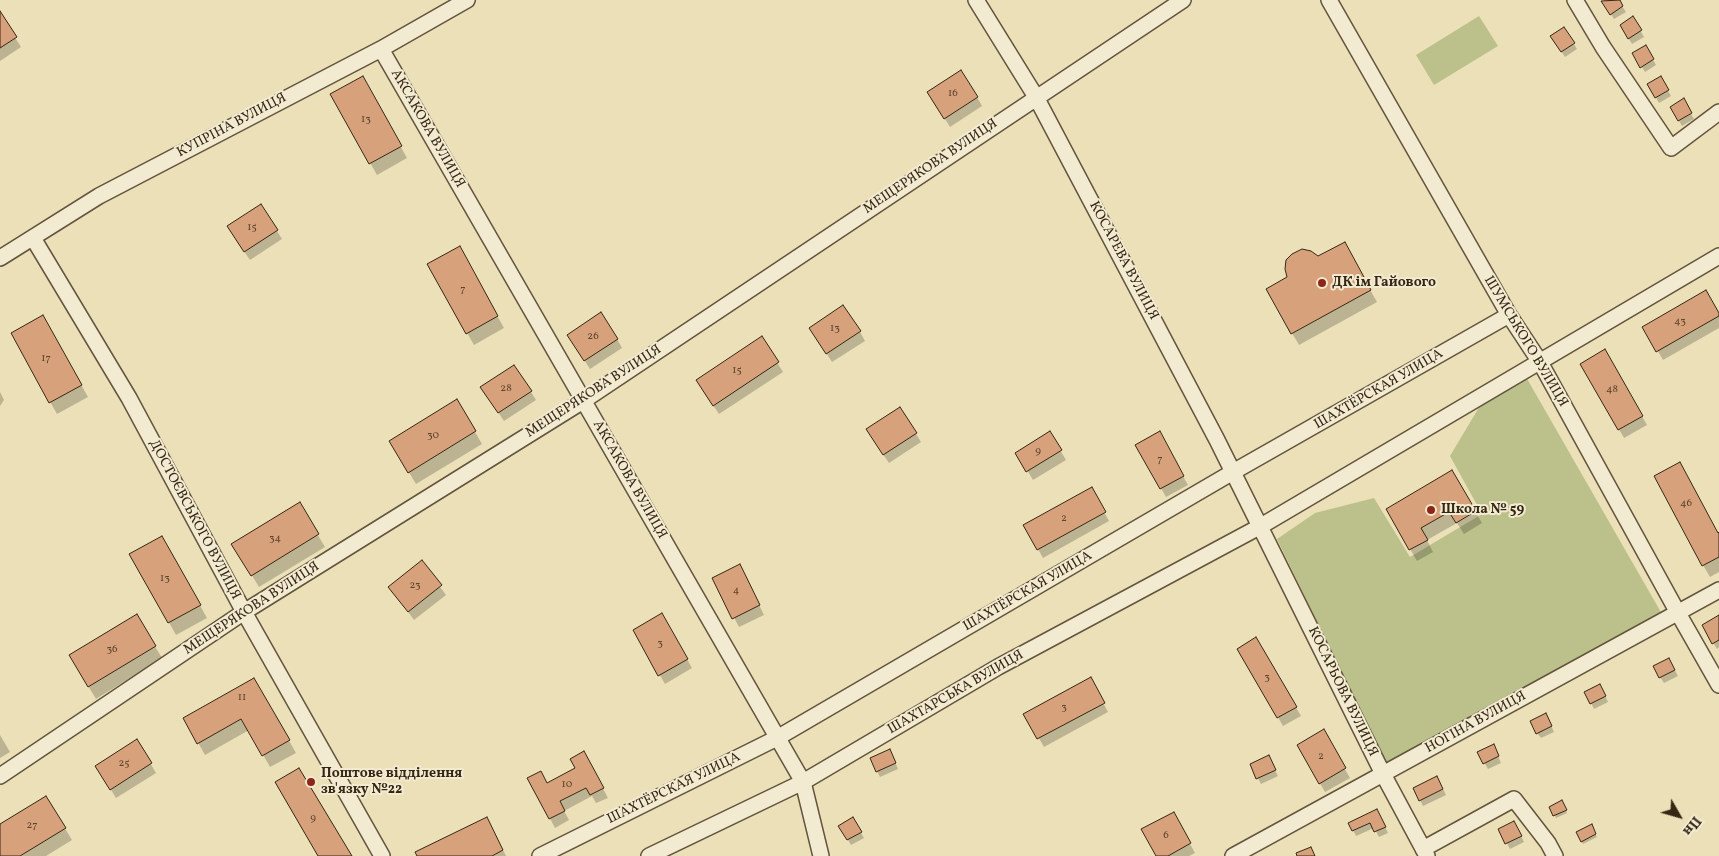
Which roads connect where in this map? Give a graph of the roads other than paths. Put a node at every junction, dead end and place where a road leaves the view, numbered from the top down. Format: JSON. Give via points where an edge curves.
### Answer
{"nodes":[{"id":1,"x":467,"y":0,"type":"edge"},
{"id":2,"x":976,"y":0,"type":"edge"},
{"id":3,"x":1183,"y":0,"type":"edge"},
{"id":4,"x":1329,"y":0,"type":"edge"},
{"id":5,"x":1575,"y":0,"type":"edge"},
{"id":6,"x":380,"y":49,"type":"junction"},
{"id":7,"x":1036,"y":97,"type":"junction"},
{"id":8,"x":1719,"y":112,"type":"edge"},
{"id":9,"x":33,"y":238,"type":"junction"},
{"id":10,"x":1719,"y":256,"type":"edge"},
{"id":11,"x":0,"y":258,"type":"edge"},
{"id":12,"x":1509,"y":315,"type":"junction"},
{"id":13,"x":1540,"y":362,"type":"junction"},
{"id":14,"x":582,"y":401,"type":"junction"},
{"id":15,"x":1234,"y":472,"type":"junction"},
{"id":16,"x":1261,"y":526,"type":"junction"},
{"id":17,"x":1719,"y":590,"type":"edge"},
{"id":18,"x":244,"y":612,"type":"junction"},
{"id":19,"x":1678,"y":613,"type":"junction"},
{"id":20,"x":1719,"y":685,"type":"edge"},
{"id":21,"x":777,"y":738,"type":"junction"},
{"id":22,"x":1383,"y":774,"type":"junction"},
{"id":23,"x":0,"y":776,"type":"edge"},
{"id":24,"x":803,"y":782,"type":"junction"},
{"id":25,"x":1425,"y":852,"type":"edge"},
{"id":26,"x":382,"y":856,"type":"edge"},
{"id":27,"x":540,"y":856,"type":"edge"},
{"id":28,"x":649,"y":856,"type":"edge"},
{"id":29,"x":821,"y":856,"type":"edge"},
{"id":30,"x":1233,"y":856,"type":"edge"},
{"id":31,"x":1555,"y":856,"type":"edge"}],
"edges":[{"from":1,"to":6,"type":"street","name":"КУПРІНА ВУЛИЦЯ"},
{"from":2,"to":7,"type":"street","name":"КОСАРЕВА ВУЛИЦЯ"},
{"from":3,"to":7,"type":"street","name":"МЕЩЕРЯКОВА ВУЛИЦЯ"},
{"from":4,"to":12,"type":"street","name":"ШУМСЬКОГО ВУЛИЦЯ"},
{"from":5,"to":8,"type":"street","via":[[1671,148]]},
{"from":6,"to":9,"type":"street","name":"КУПРІНА ВУЛИЦЯ","via":[[99,196]]},
{"from":6,"to":14,"type":"street","name":"АКСАКОВА ВУЛИЦЯ"},
{"from":7,"to":14,"type":"street","name":"МЕЩЕРЯКОВА ВУЛИЦЯ"},
{"from":7,"to":15,"type":"street","name":"КОСАРЕВА ВУЛИЦЯ"},
{"from":9,"to":11,"type":"street","name":"КУПРІНА ВУЛИЦЯ"},
{"from":9,"to":18,"type":"street","name":"ДОСТОЄВСЬКОГО ВУЛИЦЯ","via":[[129,398]]},
{"from":10,"to":13,"type":"street","name":"ШАХТАРСЬКА ВУЛИЦЯ"},
{"from":12,"to":13,"type":"street","name":"ШУМСЬКОГО ВУЛИЦЯ"},
{"from":12,"to":15,"type":"street","name":"ШАХТЁРСКАЯ УЛИЦА"},
{"from":13,"to":16,"type":"street","name":"ШАХТАРСЬКА ВУЛИЦЯ"},
{"from":13,"to":19,"type":"street","name":"ШУМСЬКОГО ВУЛИЦЯ"},
{"from":14,"to":18,"type":"street","name":"МЕЩЕРЯКОВА ВУЛИЦЯ"},
{"from":14,"to":21,"type":"street","name":"АКСАКОВА ВУЛИЦЯ"},
{"from":15,"to":16,"type":"street","name":"КОСАРЕВА ВУЛИЦЯ"},
{"from":15,"to":21,"type":"street","name":"ШАХТЁРСКАЯ УЛИЦА"},
{"from":16,"to":22,"type":"street","name":"КОСАРЬОВА ВУЛИЦЯ"},
{"from":16,"to":24,"type":"street","name":"ШАХТАРСЬКА ВУЛИЦЯ","via":[[998,667]]},
{"from":17,"to":19,"type":"street","name":"НОГІНА ВУЛИЦЯ"},
{"from":18,"to":23,"type":"street","name":"МЕЩЕРЯКОВА ВУЛИЦЯ"},
{"from":18,"to":26,"type":"street","name":"ДОСТОЄВСЬКОГО ВУЛИЦЯ"},
{"from":19,"to":20,"type":"street","name":"ШУМСЬКОГО ВУЛИЦЯ"},
{"from":19,"to":22,"type":"street","name":"НОГІНА ВУЛИЦЯ"},
{"from":21,"to":24,"type":"street","name":"АКСАКОВА ВУЛИЦЯ"},
{"from":21,"to":27,"type":"street","name":"ШАХТЁРСКАЯ УЛИЦА"},
{"from":22,"to":25,"type":"street","name":"КОСАРЬОВА ВУЛИЦЯ"},
{"from":22,"to":30,"type":"street","name":"НОГІНА ВУЛИЦЯ"},
{"from":24,"to":28,"type":"street","name":"ШАХТАРСЬКА ВУЛИЦЯ"},
{"from":24,"to":29,"type":"street","name":"АКСАКОВА ВУЛИЦЯ"},
{"from":25,"to":31,"type":"street","via":[[1514,799]]}]}
